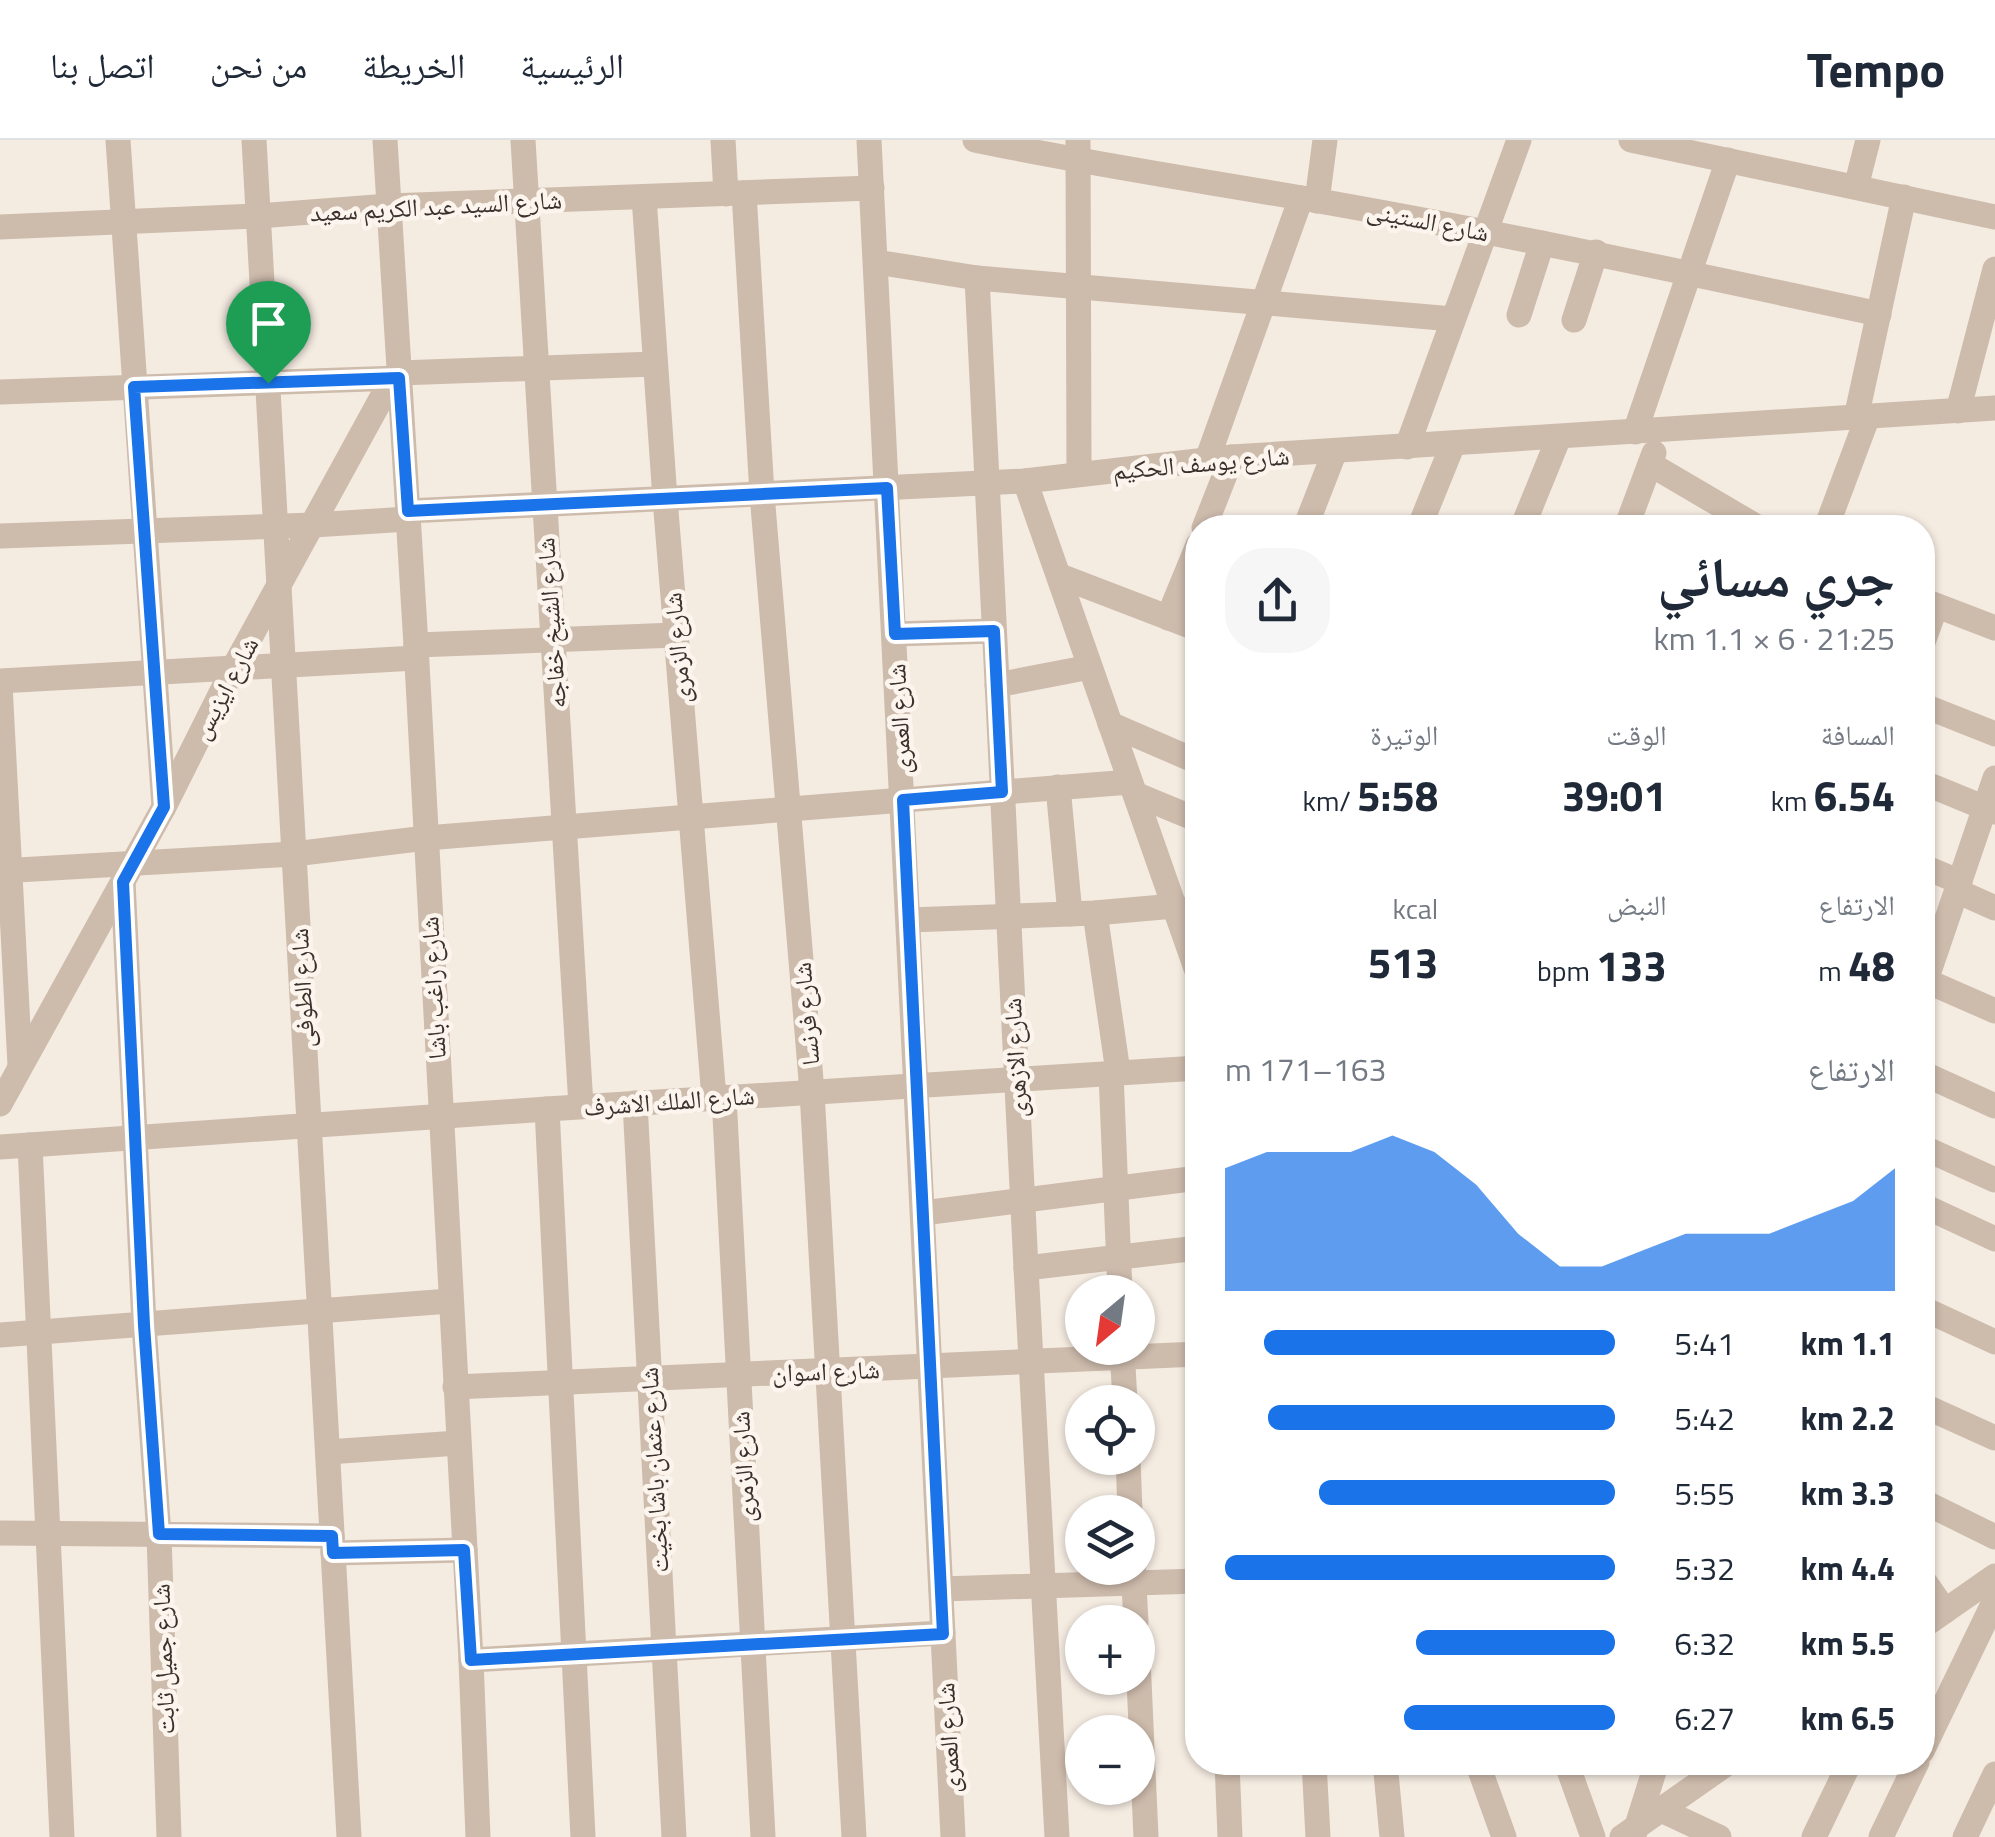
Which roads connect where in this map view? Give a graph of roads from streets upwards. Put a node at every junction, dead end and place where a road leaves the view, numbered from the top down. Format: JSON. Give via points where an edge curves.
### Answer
{"nodes":[{"id":1,"x":118,"y":140,"type":"edge"},
{"id":2,"x":254,"y":140,"type":"edge"},
{"id":3,"x":386,"y":140,"type":"edge"},
{"id":4,"x":523,"y":140,"type":"edge"},
{"id":5,"x":723,"y":140,"type":"edge"},
{"id":6,"x":869,"y":140,"type":"edge"},
{"id":7,"x":975,"y":140,"type":"edge"},
{"id":8,"x":1324,"y":140,"type":"edge"},
{"id":9,"x":1519,"y":140,"type":"edge"},
{"id":10,"x":1631,"y":140,"type":"edge"},
{"id":11,"x":1868,"y":140,"type":"edge"},
{"id":12,"x":1696,"y":147,"type":"edge"},
{"id":13,"x":1078,"y":151,"type":"edge"},
{"id":14,"x":1728,"y":160,"type":"junction"},
{"id":15,"x":1856,"y":187,"type":"junction"},
{"id":16,"x":872,"y":188,"type":"junction"},
{"id":17,"x":735,"y":193,"type":"junction"},
{"id":18,"x":644,"y":197,"type":"junction"},
{"id":19,"x":1904,"y":197,"type":"junction"},
{"id":20,"x":1309,"y":200,"type":"junction"},
{"id":21,"x":526,"y":201,"type":"junction"},
{"id":22,"x":389,"y":206,"type":"junction"},
{"id":23,"x":258,"y":216,"type":"junction"},
{"id":24,"x":1995,"y":216,"type":"edge"},
{"id":25,"x":123,"y":221,"type":"junction"},
{"id":26,"x":0,"y":228,"type":"edge"},
{"id":27,"x":1485,"y":232,"type":"junction"},
{"id":28,"x":1542,"y":242,"type":"junction"},
{"id":29,"x":1596,"y":252,"type":"junction"},
{"id":30,"x":876,"y":262,"type":"junction"},
{"id":31,"x":1995,"y":269,"type":"edge"},
{"id":32,"x":1690,"y":273,"type":"junction"},
{"id":33,"x":977,"y":278,"type":"junction"},
{"id":34,"x":1078,"y":287,"type":"junction"},
{"id":35,"x":1263,"y":302,"type":"junction"},
{"id":36,"x":1879,"y":314,"type":"junction"},
{"id":37,"x":1519,"y":315,"type":"dead end"},
{"id":38,"x":1452,"y":318,"type":"junction"},
{"id":39,"x":1574,"y":320,"type":"dead end"},
{"id":40,"x":655,"y":364,"type":"junction"},
{"id":41,"x":536,"y":368,"type":"junction"},
{"id":42,"x":397,"y":377,"type":"junction"},
{"id":43,"x":268,"y":383,"type":"junction"},
{"id":44,"x":134,"y":387,"type":"junction"},
{"id":45,"x":0,"y":392,"type":"edge"},
{"id":46,"x":1995,"y":408,"type":"edge"},
{"id":47,"x":1958,"y":411,"type":"junction"},
{"id":48,"x":1862,"y":417,"type":"junction"},
{"id":49,"x":1663,"y":430,"type":"junction"},
{"id":50,"x":1635,"y":432,"type":"junction"},
{"id":51,"x":1559,"y":437,"type":"junction"},
{"id":52,"x":1452,"y":444,"type":"junction"},
{"id":53,"x":1407,"y":447,"type":"junction"},
{"id":54,"x":1335,"y":451,"type":"junction"},
{"id":55,"x":1220,"y":459,"type":"junction"},
{"id":56,"x":1650,"y":464,"type":"junction"},
{"id":57,"x":1079,"y":474,"type":"junction"},
{"id":58,"x":1025,"y":481,"type":"junction"},
{"id":59,"x":987,"y":483,"type":"junction"},
{"id":60,"x":887,"y":488,"type":"junction"},
{"id":61,"x":762,"y":494,"type":"junction"},
{"id":62,"x":665,"y":498,"type":"junction"},
{"id":63,"x":544,"y":504,"type":"junction"},
{"id":64,"x":408,"y":515,"type":"junction"},
{"id":65,"x":1207,"y":515,"type":"edge"},
{"id":66,"x":1310,"y":515,"type":"edge"},
{"id":67,"x":1424,"y":515,"type":"edge"},
{"id":68,"x":1527,"y":515,"type":"edge"},
{"id":69,"x":1631,"y":515,"type":"edge"},
{"id":70,"x":1719,"y":515,"type":"edge"},
{"id":71,"x":1830,"y":515,"type":"edge"},
{"id":72,"x":313,"y":525,"type":"junction"},
{"id":73,"x":276,"y":526,"type":"junction"},
{"id":74,"x":144,"y":530,"type":"junction"},
{"id":75,"x":0,"y":536,"type":"edge"},
{"id":76,"x":1060,"y":576,"type":"junction"},
{"id":77,"x":1185,"y":577,"type":"edge"},
{"id":78,"x":279,"y":587,"type":"junction"},
{"id":79,"x":1935,"y":605,"type":"edge"},
{"id":80,"x":1168,"y":618,"type":"junction"},
{"id":81,"x":1185,"y":624,"type":"edge"},
{"id":82,"x":1995,"y":628,"type":"edge"},
{"id":83,"x":994,"y":631,"type":"junction"},
{"id":84,"x":895,"y":634,"type":"junction"},
{"id":85,"x":676,"y":635,"type":"junction"},
{"id":86,"x":552,"y":640,"type":"junction"},
{"id":87,"x":416,"y":651,"type":"junction"},
{"id":88,"x":283,"y":664,"type":"junction"},
{"id":89,"x":234,"y":667,"type":"junction"},
{"id":90,"x":1090,"y":667,"type":"junction"},
{"id":91,"x":154,"y":671,"type":"junction"},
{"id":92,"x":0,"y":683,"type":"edge"},
{"id":93,"x":997,"y":685,"type":"junction"},
{"id":94,"x":1935,"y":710,"type":"edge"},
{"id":95,"x":1110,"y":724,"type":"junction"},
{"id":96,"x":1995,"y":734,"type":"edge"},
{"id":97,"x":1185,"y":756,"type":"edge"},
{"id":98,"x":1995,"y":778,"type":"edge"},
{"id":99,"x":1935,"y":787,"type":"edge"},
{"id":100,"x":1058,"y":788,"type":"junction"},
{"id":101,"x":1132,"y":788,"type":"junction"},
{"id":102,"x":1002,"y":792,"type":"junction"},
{"id":103,"x":903,"y":800,"type":"junction"},
{"id":104,"x":164,"y":807,"type":"junction"},
{"id":105,"x":788,"y":809,"type":"junction"},
{"id":106,"x":1990,"y":810,"type":"edge"},
{"id":107,"x":1185,"y":814,"type":"edge"},
{"id":108,"x":691,"y":817,"type":"junction"},
{"id":109,"x":564,"y":827,"type":"junction"},
{"id":110,"x":426,"y":838,"type":"junction"},
{"id":111,"x":294,"y":854,"type":"junction"},
{"id":112,"x":5,"y":871,"type":"edge"},
{"id":113,"x":128,"y":873,"type":"junction"},
{"id":114,"x":1935,"y":873,"type":"edge"},
{"id":115,"x":1958,"y":886,"type":"junction"},
{"id":116,"x":1995,"y":908,"type":"edge"},
{"id":117,"x":1185,"y":909,"type":"edge"},
{"id":118,"x":1185,"y":911,"type":"edge"},
{"id":119,"x":1083,"y":914,"type":"junction"},
{"id":120,"x":1008,"y":916,"type":"junction"},
{"id":121,"x":909,"y":920,"type":"junction"},
{"id":122,"x":1935,"y":952,"type":"edge"},
{"id":123,"x":7,"y":973,"type":"edge"},
{"id":124,"x":1935,"y":988,"type":"edge"},
{"id":125,"x":1995,"y":1011,"type":"edge"},
{"id":126,"x":20,"y":1065,"type":"junction"},
{"id":127,"x":1185,"y":1069,"type":"edge"},
{"id":128,"x":1114,"y":1072,"type":"junction"},
{"id":129,"x":1016,"y":1079,"type":"junction"},
{"id":130,"x":1935,"y":1080,"type":"edge"},
{"id":131,"x":917,"y":1085,"type":"junction"},
{"id":132,"x":812,"y":1092,"type":"junction"},
{"id":133,"x":719,"y":1098,"type":"junction"},
{"id":134,"x":635,"y":1103,"type":"junction"},
{"id":135,"x":0,"y":1104,"type":"edge"},
{"id":136,"x":581,"y":1106,"type":"junction"},
{"id":137,"x":1995,"y":1106,"type":"edge"},
{"id":138,"x":547,"y":1109,"type":"junction"},
{"id":139,"x":440,"y":1116,"type":"junction"},
{"id":140,"x":309,"y":1126,"type":"junction"},
{"id":141,"x":135,"y":1138,"type":"junction"},
{"id":142,"x":30,"y":1146,"type":"junction"},
{"id":143,"x":0,"y":1147,"type":"edge"},
{"id":144,"x":1935,"y":1153,"type":"edge"},
{"id":145,"x":1185,"y":1180,"type":"edge"},
{"id":146,"x":1995,"y":1180,"type":"edge"},
{"id":147,"x":1116,"y":1188,"type":"junction"},
{"id":148,"x":1022,"y":1200,"type":"junction"},
{"id":149,"x":1935,"y":1211,"type":"edge"},
{"id":150,"x":923,"y":1212,"type":"junction"},
{"id":151,"x":1995,"y":1240,"type":"edge"},
{"id":152,"x":1185,"y":1250,"type":"edge"},
{"id":153,"x":1119,"y":1258,"type":"junction"},
{"id":154,"x":1026,"y":1268,"type":"junction"},
{"id":155,"x":1120,"y":1275,"type":"edge"},
{"id":156,"x":450,"y":1301,"type":"junction"},
{"id":157,"x":320,"y":1311,"type":"junction"},
{"id":158,"x":1935,"y":1314,"type":"edge"},
{"id":159,"x":144,"y":1325,"type":"junction"},
{"id":160,"x":39,"y":1332,"type":"junction"},
{"id":161,"x":0,"y":1336,"type":"edge"},
{"id":162,"x":1995,"y":1342,"type":"edge"},
{"id":163,"x":1155,"y":1353,"type":"edge"},
{"id":164,"x":1185,"y":1354,"type":"edge"},
{"id":165,"x":1065,"y":1359,"type":"edge"},
{"id":166,"x":1030,"y":1362,"type":"junction"},
{"id":167,"x":930,"y":1366,"type":"junction"},
{"id":168,"x":828,"y":1371,"type":"junction"},
{"id":169,"x":738,"y":1375,"type":"junction"},
{"id":170,"x":650,"y":1379,"type":"junction"},
{"id":171,"x":560,"y":1383,"type":"junction"},
{"id":172,"x":455,"y":1387,"type":"junction"},
{"id":173,"x":1935,"y":1412,"type":"edge"},
{"id":174,"x":1995,"y":1438,"type":"edge"},
{"id":175,"x":458,"y":1444,"type":"junction"},
{"id":176,"x":328,"y":1452,"type":"junction"},
{"id":177,"x":1935,"y":1507,"type":"edge"},
{"id":178,"x":0,"y":1533,"type":"edge"},
{"id":179,"x":48,"y":1533,"type":"junction"},
{"id":180,"x":159,"y":1534,"type":"junction"},
{"id":181,"x":1995,"y":1537,"type":"edge"},
{"id":182,"x":333,"y":1545,"type":"junction"},
{"id":183,"x":464,"y":1550,"type":"junction"},
{"id":184,"x":1995,"y":1576,"type":"edge"},
{"id":185,"x":1155,"y":1577,"type":"edge"},
{"id":186,"x":1185,"y":1580,"type":"edge"},
{"id":187,"x":1065,"y":1583,"type":"edge"},
{"id":188,"x":1043,"y":1586,"type":"junction"},
{"id":189,"x":941,"y":1589,"type":"junction"},
{"id":190,"x":1935,"y":1596,"type":"edge"},
{"id":191,"x":1995,"y":1600,"type":"edge"},
{"id":192,"x":1945,"y":1610,"type":"junction"},
{"id":193,"x":1935,"y":1617,"type":"edge"},
{"id":194,"x":943,"y":1634,"type":"junction"},
{"id":195,"x":842,"y":1639,"type":"junction"},
{"id":196,"x":753,"y":1644,"type":"junction"},
{"id":197,"x":664,"y":1649,"type":"junction"},
{"id":198,"x":574,"y":1654,"type":"junction"},
{"id":199,"x":471,"y":1660,"type":"junction"},
{"id":200,"x":1140,"y":1695,"type":"edge"},
{"id":201,"x":1935,"y":1724,"type":"edge"},
{"id":202,"x":1995,"y":1774,"type":"edge"},
{"id":203,"x":1227,"y":1775,"type":"edge"},
{"id":204,"x":1315,"y":1775,"type":"edge"},
{"id":205,"x":1386,"y":1775,"type":"edge"},
{"id":206,"x":1482,"y":1775,"type":"edge"},
{"id":207,"x":1571,"y":1775,"type":"edge"},
{"id":208,"x":1652,"y":1775,"type":"edge"},
{"id":209,"x":1711,"y":1775,"type":"edge"},
{"id":210,"x":1844,"y":1775,"type":"edge"},
{"id":211,"x":1911,"y":1775,"type":"edge"},
{"id":212,"x":1661,"y":1810,"type":"junction"},
{"id":213,"x":1630,"y":1834,"type":"edge"},
{"id":214,"x":62,"y":1837,"type":"edge"},
{"id":215,"x":169,"y":1837,"type":"edge"},
{"id":216,"x":349,"y":1837,"type":"edge"},
{"id":217,"x":478,"y":1837,"type":"edge"},
{"id":218,"x":583,"y":1837,"type":"edge"},
{"id":219,"x":674,"y":1837,"type":"edge"},
{"id":220,"x":763,"y":1837,"type":"edge"},
{"id":221,"x":854,"y":1837,"type":"edge"},
{"id":222,"x":953,"y":1837,"type":"edge"},
{"id":223,"x":1056,"y":1837,"type":"edge"},
{"id":224,"x":1146,"y":1837,"type":"edge"},
{"id":225,"x":1230,"y":1837,"type":"edge"},
{"id":226,"x":1318,"y":1837,"type":"edge"},
{"id":227,"x":1392,"y":1837,"type":"edge"},
{"id":228,"x":1504,"y":1837,"type":"edge"},
{"id":229,"x":1593,"y":1837,"type":"edge"},
{"id":230,"x":1720,"y":1837,"type":"edge"},
{"id":231,"x":1814,"y":1837,"type":"edge"},
{"id":232,"x":1881,"y":1837,"type":"edge"},
{"id":233,"x":1966,"y":1837,"type":"edge"}],
"edges":[{"from":1,"to":25,"type":"street"},
{"from":2,"to":23,"type":"street","name":"شارع الطوفى"},
{"from":3,"to":22,"type":"street","name":"شارع راغب باشا"},
{"from":4,"to":21,"type":"street","name":"شارع الشيخ خفاجه"},
{"from":5,"to":17,"type":"street","name":"شارع فرنسا"},
{"from":6,"to":16,"type":"street","name":"شارع العمرى"},
{"from":7,"to":13,"type":"street","name":"شارع الستينى"},
{"from":8,"to":20,"type":"street"},
{"from":9,"to":27,"type":"street"},
{"from":10,"to":12,"type":"street"},
{"from":11,"to":15,"type":"street"},
{"from":12,"to":14,"type":"street"},
{"from":13,"to":20,"type":"street","name":"شارع الستينى"},
{"from":13,"to":34,"type":"street"},
{"from":14,"to":15,"type":"street"},
{"from":14,"to":32,"type":"street"},
{"from":15,"to":19,"type":"street"},
{"from":16,"to":17,"type":"street","name":"شارع السيد عبد الكريم سعيد"},
{"from":16,"to":30,"type":"street","name":"شارع العمرى"},
{"from":17,"to":18,"type":"street","name":"شارع السيد عبد الكريم سعيد"},
{"from":17,"to":61,"type":"street","name":"شارع فرنسا"},
{"from":18,"to":21,"type":"street","name":"شارع السيد عبد الكريم سعيد"},
{"from":18,"to":40,"type":"street","name":"شارع الزمرى"},
{"from":19,"to":24,"type":"street"},
{"from":19,"to":36,"type":"street"},
{"from":20,"to":27,"type":"street","name":"شارع الستينى"},
{"from":20,"to":35,"type":"street"},
{"from":21,"to":22,"type":"street","name":"شارع السيد عبد الكريم سعيد"},
{"from":21,"to":41,"type":"street","name":"شارع الشيخ خفاجه"},
{"from":22,"to":23,"type":"street","name":"شارع السيد عبد الكريم سعيد"},
{"from":22,"to":42,"type":"street","name":"شارع راغب باشا"},
{"from":23,"to":25,"type":"street","name":"شارع السيد عبد الكريم سعيد"},
{"from":23,"to":43,"type":"street","name":"شارع الطوفى"},
{"from":25,"to":26,"type":"street","name":"شارع السيد عبد الكريم سعيد"},
{"from":25,"to":44,"type":"street"},
{"from":27,"to":28,"type":"street","name":"شارع الستينى"},
{"from":27,"to":38,"type":"street"},
{"from":28,"to":29,"type":"street","name":"شارع الستينى"},
{"from":28,"to":37,"type":"street"},
{"from":29,"to":32,"type":"street","name":"شارع الستينى"},
{"from":29,"to":39,"type":"street"},
{"from":30,"to":33,"type":"street"},
{"from":30,"to":60,"type":"street","name":"شارع العمرى"},
{"from":31,"to":47,"type":"street"},
{"from":32,"to":36,"type":"street","name":"شارع الستينى"},
{"from":32,"to":50,"type":"street"},
{"from":33,"to":34,"type":"street"},
{"from":33,"to":59,"type":"street","name":"شارع الازهرى"},
{"from":34,"to":35,"type":"street"},
{"from":34,"to":57,"type":"street"},
{"from":35,"to":38,"type":"street"},
{"from":35,"to":55,"type":"street"},
{"from":36,"to":48,"type":"street"},
{"from":38,"to":53,"type":"street"},
{"from":40,"to":41,"type":"street"},
{"from":40,"to":62,"type":"street","name":"شارع الزمرى"},
{"from":41,"to":42,"type":"street"},
{"from":41,"to":63,"type":"street","name":"شارع الشيخ خفاجه"},
{"from":42,"to":43,"type":"street"},
{"from":42,"to":64,"type":"street","name":"شارع راغب باشا"},
{"from":42,"to":72,"type":"street","name":"شارع ايزيس"},
{"from":43,"to":44,"type":"street"},
{"from":43,"to":73,"type":"street","name":"شارع الطوفى"},
{"from":44,"to":45,"type":"street"},
{"from":44,"to":74,"type":"street"},
{"from":46,"to":47,"type":"street","name":"شارع يوسف الحكيم"},
{"from":47,"to":48,"type":"street","name":"شارع يوسف الحكيم"},
{"from":48,"to":49,"type":"street","name":"شارع يوسف الحكيم"},
{"from":48,"to":71,"type":"street"},
{"from":49,"to":50,"type":"street","name":"شارع يوسف الحكيم"},
{"from":49,"to":56,"type":"street"},
{"from":50,"to":51,"type":"street","name":"شارع يوسف الحكيم"},
{"from":51,"to":52,"type":"street","name":"شارع يوسف الحكيم"},
{"from":51,"to":68,"type":"street"},
{"from":52,"to":53,"type":"street","name":"شارع يوسف الحكيم"},
{"from":52,"to":67,"type":"street"},
{"from":53,"to":54,"type":"street","name":"شارع يوسف الحكيم"},
{"from":54,"to":55,"type":"street","name":"شارع يوسف الحكيم"},
{"from":54,"to":66,"type":"street"},
{"from":55,"to":57,"type":"street","name":"شارع يوسف الحكيم"},
{"from":55,"to":65,"type":"street"},
{"from":56,"to":69,"type":"street"},
{"from":56,"to":70,"type":"street"},
{"from":57,"to":58,"type":"street","name":"شارع يوسف الحكيم"},
{"from":58,"to":59,"type":"street","name":"شارع يوسف الحكيم"},
{"from":58,"to":76,"type":"street"},
{"from":59,"to":60,"type":"street","name":"شارع يوسف الحكيم"},
{"from":59,"to":83,"type":"street","name":"شارع الازهرى"},
{"from":60,"to":61,"type":"street","name":"شارع يوسف الحكيم"},
{"from":60,"to":84,"type":"street","name":"شارع العمرى"},
{"from":61,"to":62,"type":"street","name":"شارع يوسف الحكيم"},
{"from":61,"to":105,"type":"street","name":"شارع فرنسا"},
{"from":62,"to":63,"type":"street","name":"شارع يوسف الحكيم"},
{"from":62,"to":85,"type":"street","name":"شارع الزمرى"},
{"from":63,"to":64,"type":"street","name":"شارع يوسف الحكيم"},
{"from":63,"to":86,"type":"street","name":"شارع الشيخ خفاجه"},
{"from":64,"to":72,"type":"street","name":"شارع يوسف الحكيم"},
{"from":64,"to":87,"type":"street","name":"شارع راغب باشا"},
{"from":72,"to":73,"type":"street","name":"شارع يوسف الحكيم"},
{"from":72,"to":78,"type":"street","name":"شارع ايزيس"},
{"from":73,"to":74,"type":"street","name":"شارع يوسف الحكيم"},
{"from":73,"to":78,"type":"street","name":"شارع الطوفى"},
{"from":74,"to":75,"type":"street","name":"شارع يوسف الحكيم"},
{"from":74,"to":91,"type":"street"},
{"from":76,"to":80,"type":"street"},
{"from":76,"to":90,"type":"street"},
{"from":77,"to":80,"type":"street"},
{"from":78,"to":88,"type":"street","name":"شارع الطوفى"},
{"from":78,"to":89,"type":"street","name":"شارع ايزيس"},
{"from":79,"to":82,"type":"street"},
{"from":80,"to":81,"type":"street"},
{"from":83,"to":84,"type":"street"},
{"from":83,"to":93,"type":"street","name":"شارع الازهرى"},
{"from":84,"to":103,"type":"street","name":"شارع العمرى"},
{"from":85,"to":86,"type":"street"},
{"from":85,"to":108,"type":"street","name":"شارع الزمرى"},
{"from":86,"to":87,"type":"street"},
{"from":86,"to":109,"type":"street","name":"شارع الشيخ خفاجه"},
{"from":87,"to":88,"type":"street"},
{"from":87,"to":110,"type":"street","name":"شارع راغب باشا"},
{"from":88,"to":89,"type":"street"},
{"from":88,"to":111,"type":"street","name":"شارع الطوفى"},
{"from":89,"to":91,"type":"street"},
{"from":89,"to":104,"type":"street","name":"شارع ايزيس"},
{"from":90,"to":93,"type":"street"},
{"from":90,"to":95,"type":"street"},
{"from":91,"to":92,"type":"street"},
{"from":91,"to":104,"type":"street"},
{"from":92,"to":112,"type":"street"},
{"from":93,"to":102,"type":"street","name":"شارع الازهرى"},
{"from":94,"to":96,"type":"street"},
{"from":95,"to":97,"type":"street"},
{"from":95,"to":101,"type":"street"},
{"from":98,"to":106,"type":"street"},
{"from":99,"to":106,"type":"street"},
{"from":100,"to":101,"type":"street"},
{"from":100,"to":102,"type":"street"},
{"from":100,"to":119,"type":"street"},
{"from":101,"to":107,"type":"street"},
{"from":101,"to":117,"type":"street"},
{"from":102,"to":103,"type":"street"},
{"from":102,"to":120,"type":"street","name":"شارع الازهرى"},
{"from":103,"to":105,"type":"street"},
{"from":103,"to":121,"type":"street","name":"شارع العمرى"},
{"from":104,"to":113,"type":"street","name":"شارع ايزيس"},
{"from":105,"to":108,"type":"street"},
{"from":105,"to":132,"type":"street","name":"شارع فرنسا"},
{"from":106,"to":115,"type":"street"},
{"from":108,"to":109,"type":"street"},
{"from":108,"to":133,"type":"street","name":"شارع الزمرى"},
{"from":109,"to":110,"type":"street"},
{"from":109,"to":136,"type":"street","name":"شارع الشيخ خفاجه"},
{"from":110,"to":111,"type":"street"},
{"from":110,"to":139,"type":"street","name":"شارع راغب باشا"},
{"from":111,"to":113,"type":"street"},
{"from":111,"to":140,"type":"street","name":"شارع الطوفى"},
{"from":112,"to":113,"type":"street"},
{"from":112,"to":123,"type":"street"},
{"from":113,"to":126,"type":"street","name":"شارع ايزيس"},
{"from":113,"to":141,"type":"street","name":"شارع جميل ثابت"},
{"from":114,"to":115,"type":"street"},
{"from":115,"to":116,"type":"street"},
{"from":115,"to":122,"type":"street"},
{"from":118,"to":119,"type":"street"},
{"from":119,"to":120,"type":"street"},
{"from":119,"to":128,"type":"street"},
{"from":120,"to":121,"type":"street"},
{"from":120,"to":129,"type":"street","name":"شارع الازهرى"},
{"from":121,"to":131,"type":"street","name":"شارع العمرى"},
{"from":123,"to":126,"type":"street"},
{"from":124,"to":125,"type":"street"},
{"from":126,"to":135,"type":"street","name":"شارع ايزيس"},
{"from":127,"to":128,"type":"street","name":"شارع الملك الاشرف"},
{"from":128,"to":129,"type":"street","name":"شارع الملك الاشرف"},
{"from":128,"to":147,"type":"street"},
{"from":129,"to":131,"type":"street","name":"شارع الملك الاشرف"},
{"from":129,"to":148,"type":"street","name":"شارع الازهرى"},
{"from":130,"to":137,"type":"street"},
{"from":131,"to":132,"type":"street","name":"شارع الملك الاشرف"},
{"from":131,"to":150,"type":"street","name":"شارع العمرى"},
{"from":132,"to":133,"type":"street","name":"شارع الملك الاشرف"},
{"from":132,"to":168,"type":"street","name":"شارع فرنسا"},
{"from":133,"to":134,"type":"street","name":"شارع الملك الاشرف"},
{"from":133,"to":169,"type":"street","name":"شارع الزمرى"},
{"from":134,"to":136,"type":"street","name":"شارع الملك الاشرف"},
{"from":134,"to":170,"type":"street","name":"شارع عثمان باشا بخيت"},
{"from":136,"to":138,"type":"street","name":"شارع الملك الاشرف"},
{"from":138,"to":139,"type":"street","name":"شارع الملك الاشرف"},
{"from":138,"to":171,"type":"street"},
{"from":139,"to":140,"type":"street","name":"شارع الملك الاشرف"},
{"from":139,"to":156,"type":"street","name":"شارع راغب باشا"},
{"from":140,"to":141,"type":"street","name":"شارع الملك الاشرف"},
{"from":140,"to":157,"type":"street","name":"شارع الطوفى"},
{"from":141,"to":142,"type":"street","name":"شارع الملك الاشرف"},
{"from":141,"to":159,"type":"street","name":"شارع جميل ثابت"},
{"from":142,"to":143,"type":"street","name":"شارع الملك الاشرف"},
{"from":142,"to":160,"type":"street"},
{"from":144,"to":146,"type":"street"},
{"from":145,"to":147,"type":"street"},
{"from":147,"to":148,"type":"street"},
{"from":147,"to":153,"type":"street"},
{"from":148,"to":150,"type":"street"},
{"from":148,"to":154,"type":"street","name":"شارع الازهرى"},
{"from":149,"to":151,"type":"street"},
{"from":150,"to":167,"type":"street","name":"شارع العمرى"},
{"from":152,"to":153,"type":"street"},
{"from":153,"to":154,"type":"street"},
{"from":153,"to":155,"type":"street"},
{"from":154,"to":166,"type":"street","name":"شارع الازهرى"},
{"from":156,"to":157,"type":"street"},
{"from":156,"to":172,"type":"street","name":"شارع راغب باشا"},
{"from":157,"to":159,"type":"street"},
{"from":157,"to":176,"type":"street","name":"شارع الطوفى"},
{"from":158,"to":162,"type":"street"},
{"from":159,"to":160,"type":"street"},
{"from":159,"to":180,"type":"street","name":"شارع جميل ثابت"},
{"from":160,"to":161,"type":"street"},
{"from":160,"to":179,"type":"street"},
{"from":163,"to":164,"type":"street","name":"شارع اسوان"},
{"from":165,"to":166,"type":"street","name":"شارع اسوان"},
{"from":166,"to":167,"type":"street","name":"شارع اسوان"},
{"from":166,"to":188,"type":"street","name":"شارع الازهرى"},
{"from":167,"to":168,"type":"street","name":"شارع اسوان"},
{"from":167,"to":189,"type":"street","name":"شارع العمرى"},
{"from":168,"to":169,"type":"street","name":"شارع اسوان"},
{"from":168,"to":195,"type":"street","name":"شارع فرنسا"},
{"from":169,"to":170,"type":"street","name":"شارع اسوان"},
{"from":169,"to":196,"type":"street","name":"شارع الزمرى"},
{"from":170,"to":171,"type":"street","name":"شارع اسوان"},
{"from":170,"to":197,"type":"street","name":"شارع عثمان باشا بخيت"},
{"from":171,"to":172,"type":"street","name":"شارع اسوان"},
{"from":171,"to":198,"type":"street"},
{"from":172,"to":175,"type":"street","name":"شارع راغب باشا"},
{"from":173,"to":174,"type":"street"},
{"from":175,"to":176,"type":"street"},
{"from":175,"to":183,"type":"street","name":"شارع راغب باشا"},
{"from":176,"to":182,"type":"street","name":"شارع الطوفى"},
{"from":177,"to":181,"type":"street"},
{"from":178,"to":179,"type":"street"},
{"from":179,"to":180,"type":"street"},
{"from":179,"to":214,"type":"street"},
{"from":180,"to":182,"type":"street"},
{"from":180,"to":215,"type":"street","name":"شارع جميل ثابت"},
{"from":182,"to":183,"type":"street"},
{"from":182,"to":216,"type":"street","name":"شارع الطوفى"},
{"from":183,"to":199,"type":"street","name":"شارع راغب باشا"},
{"from":184,"to":192,"type":"street"},
{"from":185,"to":186,"type":"street"},
{"from":187,"to":188,"type":"street"},
{"from":188,"to":189,"type":"street"},
{"from":188,"to":223,"type":"street","name":"شارع الازهرى"},
{"from":189,"to":194,"type":"street","name":"شارع العمرى"},
{"from":190,"to":192,"type":"street"},
{"from":191,"to":201,"type":"street"},
{"from":192,"to":193,"type":"street"},
{"from":194,"to":195,"type":"street"},
{"from":194,"to":222,"type":"street","name":"شارع العمرى"},
{"from":195,"to":196,"type":"street"},
{"from":195,"to":221,"type":"street","name":"شارع فرنسا"},
{"from":196,"to":197,"type":"street"},
{"from":196,"to":220,"type":"street","name":"شارع الزمرى"},
{"from":197,"to":198,"type":"street"},
{"from":197,"to":219,"type":"street","name":"شارع عثمان باشا بخيت"},
{"from":198,"to":199,"type":"street"},
{"from":198,"to":218,"type":"street"},
{"from":199,"to":217,"type":"street","name":"شارع راغب باشا"},
{"from":200,"to":224,"type":"street"},
{"from":202,"to":233,"type":"street"},
{"from":203,"to":225,"type":"street"},
{"from":204,"to":226,"type":"street"},
{"from":205,"to":227,"type":"street"},
{"from":206,"to":228,"type":"street"},
{"from":207,"to":229,"type":"street"},
{"from":208,"to":213,"type":"street"},
{"from":209,"to":212,"type":"street"},
{"from":210,"to":231,"type":"street"},
{"from":211,"to":232,"type":"street"},
{"from":212,"to":213,"type":"street"},
{"from":212,"to":230,"type":"street"}]}
